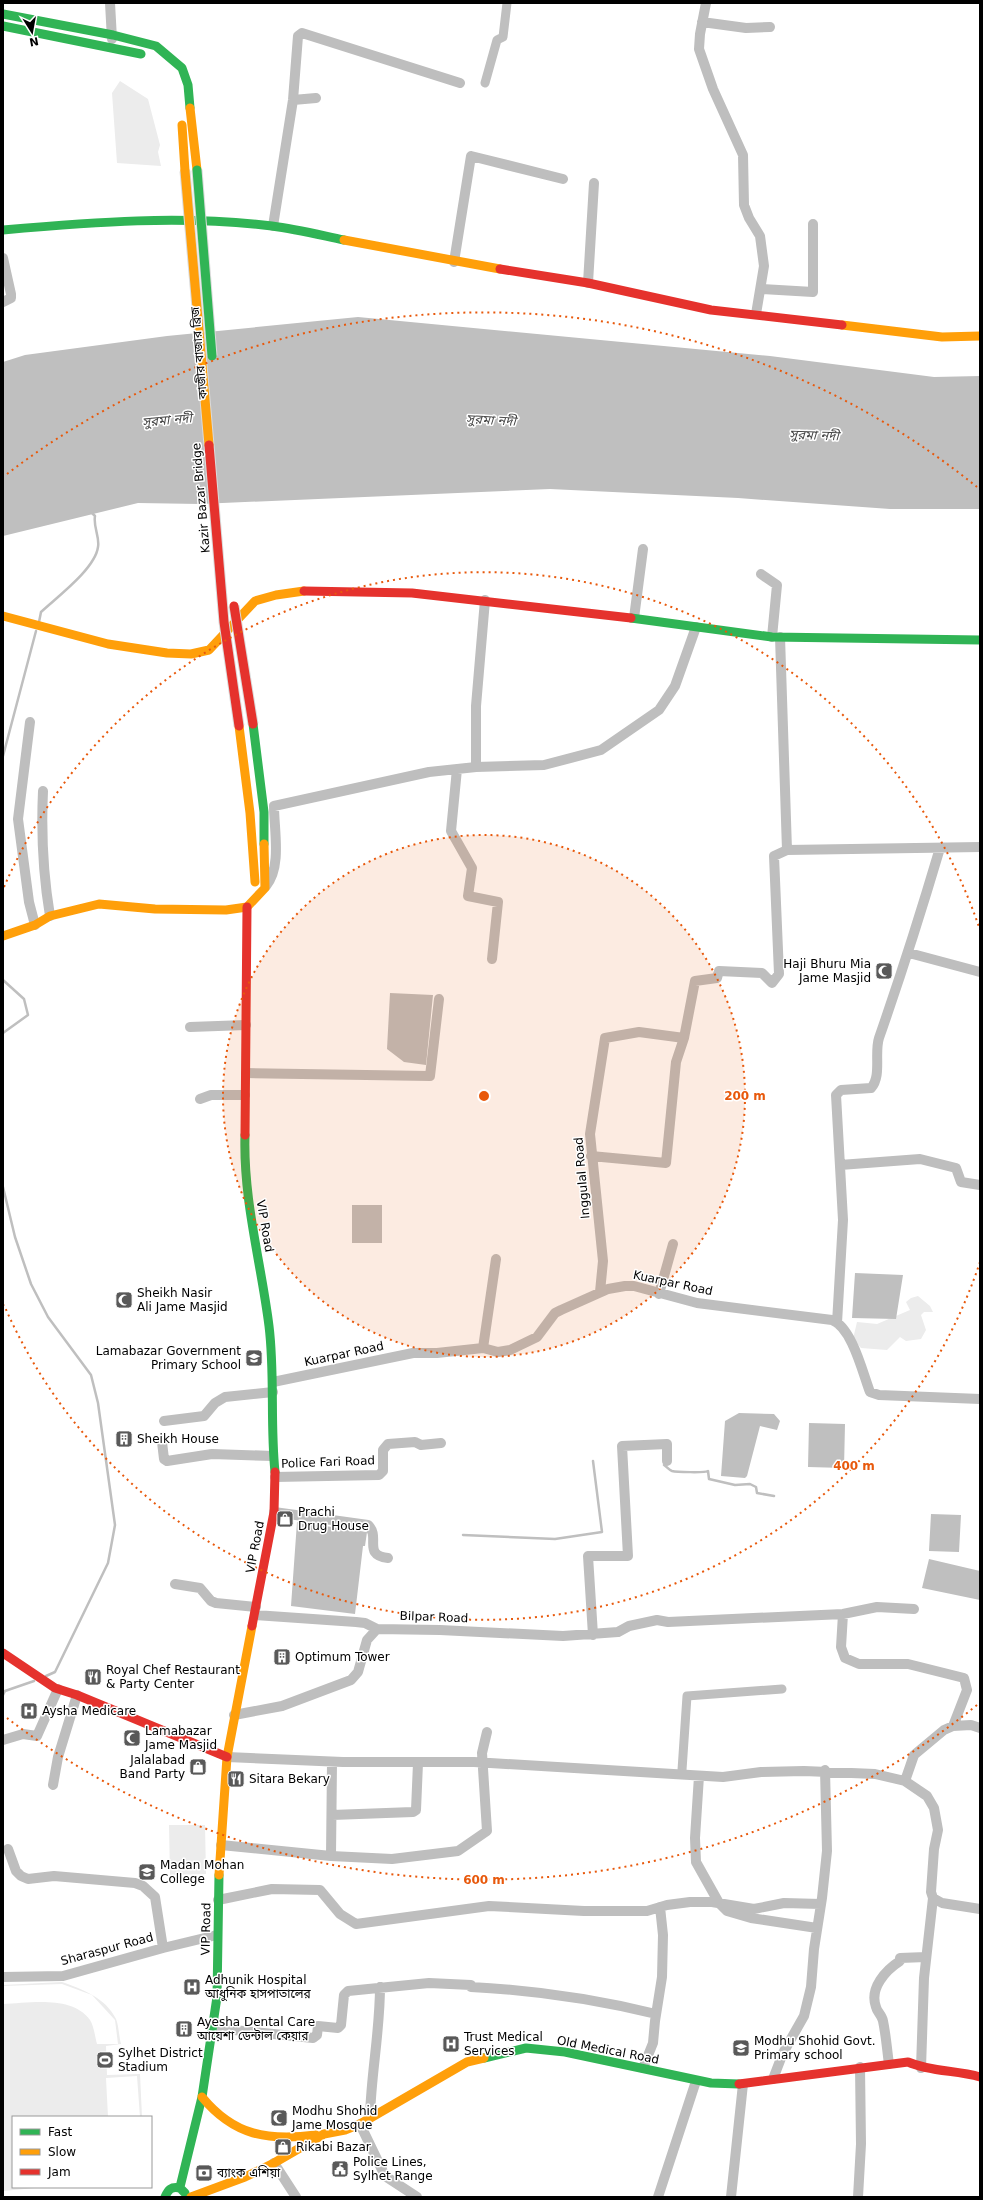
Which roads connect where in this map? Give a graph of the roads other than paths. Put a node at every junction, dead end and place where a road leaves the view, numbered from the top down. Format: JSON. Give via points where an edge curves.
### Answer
{"nodes":[{"id":1,"x":110,"y":3,"type":"edge"},
{"id":2,"x":706,"y":3,"type":"edge"},
{"id":3,"x":3,"y":14,"type":"edge"},
{"id":4,"x":702,"y":22,"type":"junction"},
{"id":5,"x":3,"y":26,"type":"edge"},
{"id":6,"x":770,"y":27,"type":"dead end"},
{"id":7,"x":113,"y":35,"type":"junction"},
{"id":8,"x":111,"y":47,"type":"junction"},
{"id":9,"x":173,"y":73,"type":"dead end"},
{"id":10,"x":460,"y":83,"type":"dead end"},
{"id":11,"x":179,"y":88,"type":"dead end"},
{"id":12,"x":316,"y":98,"type":"dead end"},
{"id":13,"x":293,"y":100,"type":"junction"},
{"id":14,"x":564,"y":179,"type":"dead end"},
{"id":15,"x":594,"y":183,"type":"dead end"},
{"id":16,"x":812,"y":224,"type":"dead end"},
{"id":17,"x":273,"y":226,"type":"junction"},
{"id":18,"x":3,"y":230,"type":"edge"},
{"id":19,"x":3,"y":258,"type":"edge"},
{"id":20,"x":454,"y":262,"type":"junction"},
{"id":21,"x":588,"y":283,"type":"junction"},
{"id":22,"x":761,"y":289,"type":"junction"},
{"id":23,"x":3,"y":302,"type":"edge"},
{"id":24,"x":756,"y":314,"type":"junction"},
{"id":25,"x":980,"y":336,"type":"edge"},
{"id":26,"x":213,"y":368,"type":"dead end"},
{"id":27,"x":218,"y":440,"type":"dead end"},
{"id":28,"x":223,"y":495,"type":"dead end"},
{"id":29,"x":643,"y":549,"type":"dead end"},
{"id":30,"x":761,"y":574,"type":"dead end"},
{"id":31,"x":233,"y":597,"type":"dead end"},
{"id":32,"x":485,"y":600,"type":"junction"},
{"id":33,"x":3,"y":616,"type":"edge"},
{"id":34,"x":634,"y":618,"type":"junction"},
{"id":35,"x":696,"y":627,"type":"junction"},
{"id":36,"x":776,"y":637,"type":"junction"},
{"id":37,"x":980,"y":640,"type":"edge"},
{"id":38,"x":30,"y":722,"type":"dead end"},
{"id":39,"x":476,"y":767,"type":"junction"},
{"id":40,"x":457,"y":769,"type":"junction"},
{"id":41,"x":43,"y":791,"type":"dead end"},
{"id":42,"x":980,"y":847,"type":"edge"},
{"id":43,"x":940,"y":848,"type":"junction"},
{"id":44,"x":787,"y":850,"type":"junction"},
{"id":45,"x":265,"y":888,"type":"junction"},
{"id":46,"x":255,"y":899,"type":"junction"},
{"id":47,"x":247,"y":907,"type":"junction"},
{"id":48,"x":50,"y":916,"type":"junction"},
{"id":49,"x":35,"y":925,"type":"junction"},
{"id":50,"x":3,"y":936,"type":"edge"},
{"id":51,"x":909,"y":953,"type":"junction"},
{"id":52,"x":492,"y":959,"type":"dead end"},
{"id":53,"x":980,"y":972,"type":"edge"},
{"id":54,"x":439,"y":998,"type":"dead end"},
{"id":55,"x":246,"y":1025,"type":"junction"},
{"id":56,"x":190,"y":1027,"type":"dead end"},
{"id":57,"x":684,"y":1038,"type":"junction"},
{"id":58,"x":246,"y":1073,"type":"junction"},
{"id":59,"x":245,"y":1095,"type":"junction"},
{"id":60,"x":200,"y":1099,"type":"dead end"},
{"id":61,"x":591,"y":1156,"type":"junction"},
{"id":62,"x":840,"y":1165,"type":"junction"},
{"id":63,"x":980,"y":1185,"type":"edge"},
{"id":64,"x":673,"y":1244,"type":"dead end"},
{"id":65,"x":496,"y":1259,"type":"dead end"},
{"id":66,"x":600,"y":1292,"type":"junction"},
{"id":67,"x":659,"y":1294,"type":"junction"},
{"id":68,"x":837,"y":1323,"type":"junction"},
{"id":69,"x":483,"y":1348,"type":"junction"},
{"id":70,"x":273,"y":1387,"type":"junction"},
{"id":71,"x":980,"y":1399,"type":"edge"},
{"id":72,"x":164,"y":1421,"type":"dead end"},
{"id":73,"x":162,"y":1442,"type":"dead end"},
{"id":74,"x":441,"y":1443,"type":"dead end"},
{"id":75,"x":273,"y":1456,"type":"junction"},
{"id":76,"x":667,"y":1462,"type":"dead end"},
{"id":77,"x":275,"y":1477,"type":"junction"},
{"id":78,"x":274,"y":1512,"type":"junction"},
{"id":79,"x":388,"y":1558,"type":"dead end"},
{"id":80,"x":175,"y":1584,"type":"dead end"},
{"id":81,"x":914,"y":1609,"type":"dead end"},
{"id":82,"x":256,"y":1611,"type":"junction"},
{"id":83,"x":843,"y":1614,"type":"junction"},
{"id":84,"x":377,"y":1629,"type":"junction"},
{"id":85,"x":593,"y":1634,"type":"junction"},
{"id":86,"x":3,"y":1653,"type":"edge"},
{"id":87,"x":56,"y":1689,"type":"junction"},
{"id":88,"x":77,"y":1695,"type":"junction"},
{"id":89,"x":234,"y":1715,"type":"junction"},
{"id":90,"x":953,"y":1726,"type":"junction"},
{"id":91,"x":980,"y":1728,"type":"edge"},
{"id":92,"x":487,"y":1732,"type":"dead end"},
{"id":93,"x":3,"y":1740,"type":"edge"},
{"id":94,"x":227,"y":1757,"type":"junction"},
{"id":95,"x":332,"y":1762,"type":"junction"},
{"id":96,"x":418,"y":1762,"type":"junction"},
{"id":97,"x":483,"y":1762,"type":"junction"},
{"id":98,"x":825,"y":1770,"type":"junction"},
{"id":99,"x":699,"y":1776,"type":"junction"},
{"id":100,"x":905,"y":1781,"type":"junction"},
{"id":101,"x":52,"y":1786,"type":"dead end"},
{"id":102,"x":332,"y":1815,"type":"junction"},
{"id":103,"x":221,"y":1845,"type":"junction"},
{"id":104,"x":8,"y":1849,"type":"dead end"},
{"id":105,"x":331,"y":1856,"type":"junction"},
{"id":106,"x":933,"y":1898,"type":"junction"},
{"id":107,"x":218,"y":1900,"type":"junction"},
{"id":108,"x":719,"y":1903,"type":"junction"},
{"id":109,"x":821,"y":1904,"type":"junction"},
{"id":110,"x":660,"y":1907,"type":"junction"},
{"id":111,"x":980,"y":1909,"type":"edge"},
{"id":112,"x":817,"y":1928,"type":"junction"},
{"id":113,"x":217,"y":1935,"type":"junction"},
{"id":114,"x":163,"y":1948,"type":"junction"},
{"id":115,"x":926,"y":1958,"type":"junction"},
{"id":116,"x":3,"y":1977,"type":"edge"},
{"id":117,"x":380,"y":1988,"type":"junction"},
{"id":118,"x":656,"y":2014,"type":"junction"},
{"id":119,"x":214,"y":2028,"type":"junction"},
{"id":120,"x":889,"y":2064,"type":"junction"},
{"id":121,"x":860,"y":2067,"type":"junction"},
{"id":122,"x":643,"y":2068,"type":"junction"},
{"id":123,"x":921,"y":2068,"type":"junction"},
{"id":124,"x":980,"y":2077,"type":"edge"},
{"id":125,"x":773,"y":2079,"type":"junction"},
{"id":126,"x":696,"y":2081,"type":"junction"},
{"id":127,"x":743,"y":2084,"type":"junction"},
{"id":128,"x":202,"y":2097,"type":"junction"},
{"id":129,"x":370,"y":2117,"type":"junction"},
{"id":130,"x":360,"y":2124,"type":"junction"},
{"id":131,"x":324,"y":2134,"type":"junction"},
{"id":132,"x":274,"y":2162,"type":"junction"},
{"id":133,"x":180,"y":2187,"type":"junction"},
{"id":134,"x":163,"y":2196,"type":"edge"},
{"id":135,"x":186,"y":2197,"type":"edge"},
{"id":136,"x":191,"y":2197,"type":"edge"},
{"id":137,"x":296,"y":2197,"type":"edge"},
{"id":138,"x":417,"y":2197,"type":"edge"},
{"id":139,"x":658,"y":2197,"type":"edge"},
{"id":140,"x":731,"y":2197,"type":"edge"},
{"id":141,"x":858,"y":2197,"type":"edge"}],
"edges":[{"from":1,"to":7,"type":"street"},
{"from":2,"to":4,"type":"street"},
{"from":3,"to":7,"type":"street","name":"কাজীর বাজার ব্রিজ"},
{"from":4,"to":6,"type":"street","via":[[746,28]]},
{"from":4,"to":22,"type":"street","via":[[699,49],[705,69],[743,154],[744,205],[760,236],[764,266]]},
{"from":5,"to":8,"type":"street"},
{"from":7,"to":8,"type":"street"},
{"from":7,"to":26,"type":"street","name":"কাজীর বাজার ব্রিজ","bridge":true,"via":[[156,46],[182,68],[188,86]]},
{"from":8,"to":9,"type":"street","via":[[150,56],[165,64]]},
{"from":10,"to":13,"type":"street","via":[[302,33],[298,36]]},
{"from":11,"to":46,"type":"street","name":"Kazir Bazar Bridge","bridge":true,"via":[[224,622],[254,850]]},
{"from":12,"to":13,"type":"street"},
{"from":13,"to":17,"type":"street"},
{"from":14,"to":20,"type":"street","via":[[471,156]]},
{"from":15,"to":21,"type":"street"},
{"from":16,"to":22,"type":"street","via":[[813,292]]},
{"from":17,"to":18,"type":"street","via":[[172,220],[102,221]]},
{"from":17,"to":20,"type":"street"},
{"from":19,"to":23,"type":"street","via":[[11,294],[10,298]]},
{"from":20,"to":21,"type":"street"},
{"from":21,"to":24,"type":"street","via":[[711,310]]},
{"from":22,"to":24,"type":"street"},
{"from":24,"to":25,"type":"street","via":[[942,337]]},
{"from":27,"to":28,"type":"street"},
{"from":29,"to":34,"type":"street"},
{"from":30,"to":36,"type":"street","via":[[777,585]]},
{"from":31,"to":45,"type":"street","bridge":true,"via":[[264,812]]},
{"from":32,"to":33,"type":"street","via":[[397,593],[306,591],[276,595],[255,601],[209,650],[186,655],[143,650]]},
{"from":32,"to":34,"type":"street"},
{"from":32,"to":39,"type":"street","via":[[476,706]]},
{"from":34,"to":35,"type":"street"},
{"from":35,"to":36,"type":"street"},
{"from":35,"to":39,"type":"street","via":[[675,686],[659,710],[601,750],[544,765]]},
{"from":36,"to":37,"type":"street"},
{"from":36,"to":44,"type":"street"},
{"from":38,"to":49,"type":"street","via":[[18,819],[29,902]]},
{"from":39,"to":40,"type":"street"},
{"from":40,"to":45,"type":"street","via":[[428,772],[274,806],[275,861],[272,879]]},
{"from":40,"to":52,"type":"street","via":[[451,831],[472,868],[468,896],[498,902]]},
{"from":41,"to":48,"type":"street","via":[[43,865]]},
{"from":42,"to":43,"type":"street"},
{"from":43,"to":44,"type":"street"},
{"from":43,"to":51,"type":"street"},
{"from":44,"to":57,"type":"street","via":[[774,856],[779,974],[772,983],[762,973],[719,971],[717,978],[695,981]]},
{"from":45,"to":46,"type":"street"},
{"from":46,"to":47,"type":"street"},
{"from":47,"to":48,"type":"street","via":[[226,910],[163,909],[99,904]]},
{"from":47,"to":55,"type":"street","name":"VIP Road"},
{"from":48,"to":49,"type":"street"},
{"from":49,"to":50,"type":"street"},
{"from":51,"to":53,"type":"street"},
{"from":51,"to":62,"type":"street","via":[[876,1046],[874,1084],[871,1088],[841,1090],[836,1094]]},
{"from":54,"to":58,"type":"street","via":[[430,1076]]},
{"from":55,"to":56,"type":"street"},
{"from":55,"to":58,"type":"street","name":"VIP Road"},
{"from":57,"to":61,"type":"street","name":"Inggulal Road","via":[[639,1032],[605,1038],[590,1134]]},
{"from":57,"to":61,"type":"street","via":[[676,1062],[666,1163]]},
{"from":58,"to":59,"type":"street","name":"VIP Road"},
{"from":59,"to":60,"type":"street","via":[[211,1095]]},
{"from":59,"to":70,"type":"street","name":"VIP Road","via":[[245,1177],[264,1288]]},
{"from":61,"to":66,"type":"street","name":"Inggulal Road","via":[[604,1260]]},
{"from":62,"to":63,"type":"street","via":[[920,1159],[956,1168],[961,1182]]},
{"from":62,"to":68,"type":"street","via":[[843,1220]]},
{"from":64,"to":67,"type":"street"},
{"from":65,"to":69,"type":"street"},
{"from":66,"to":67,"type":"street","name":"Kuarpar Road","via":[[634,1286]]},
{"from":66,"to":69,"type":"street","name":"Kuarpar Road","via":[[555,1313],[542,1332],[529,1342],[498,1352]]},
{"from":67,"to":68,"type":"street","name":"Kuarpar Road","via":[[697,1303],[832,1320]]},
{"from":68,"to":71,"type":"street","via":[[854,1348],[870,1392],[879,1395]]},
{"from":69,"to":70,"type":"street","name":"Kuarpar Road","via":[[413,1353]]},
{"from":70,"to":72,"type":"street","name":"Kuarpar Road","via":[[225,1396],[204,1416]]},
{"from":70,"to":75,"type":"street","name":"VIP Road"},
{"from":73,"to":75,"type":"street","via":[[164,1459],[167,1461],[212,1454]]},
{"from":74,"to":77,"type":"street","name":"Police Fari Road","via":[[388,1444],[383,1450],[382,1473]]},
{"from":75,"to":77,"type":"street","name":"VIP Road"},
{"from":76,"to":85,"type":"street","via":[[666,1444],[622,1446],[628,1518],[628,1556],[588,1556]]},
{"from":77,"to":78,"type":"street","name":"VIP Road"},
{"from":78,"to":79,"type":"street","via":[[368,1526],[373,1532],[373,1550],[376,1555]]},
{"from":78,"to":82,"type":"street","name":"VIP Road"},
{"from":80,"to":82,"type":"street","name":"Bilpar Road","via":[[200,1588],[216,1603]]},
{"from":81,"to":83,"type":"street","name":"Bilpar Road","via":[[877,1608]]},
{"from":82,"to":84,"type":"street","name":"Bilpar Road","via":[[356,1622]]},
{"from":82,"to":89,"type":"street","name":"VIP Road"},
{"from":83,"to":85,"type":"street","name":"Bilpar Road","via":[[668,1622],[657,1620],[628,1626],[618,1632]]},
{"from":83,"to":90,"type":"street","via":[[841,1647],[845,1658],[859,1664],[908,1664],[964,1678],[968,1690]]},
{"from":84,"to":85,"type":"street","name":"Bilpar Road","via":[[563,1636]]},
{"from":84,"to":89,"type":"street","via":[[367,1640],[358,1672],[351,1680],[282,1706]]},
{"from":86,"to":87,"type":"street"},
{"from":87,"to":88,"type":"street"},
{"from":87,"to":93,"type":"street","via":[[37,1736],[22,1734]]},
{"from":88,"to":94,"type":"street"},
{"from":88,"to":101,"type":"street"},
{"from":89,"to":94,"type":"street","name":"VIP Road"},
{"from":90,"to":91,"type":"street"},
{"from":90,"to":100,"type":"street","via":[[918,1749]]},
{"from":92,"to":97,"type":"street"},
{"from":94,"to":95,"type":"street"},
{"from":94,"to":103,"type":"street","name":"VIP Road"},
{"from":95,"to":96,"type":"street"},
{"from":95,"to":102,"type":"street"},
{"from":96,"to":97,"type":"street"},
{"from":96,"to":102,"type":"street","via":[[416,1810],[413,1812]]},
{"from":97,"to":99,"type":"street"},
{"from":97,"to":105,"type":"street","via":[[487,1831],[458,1851],[392,1859]]},
{"from":98,"to":99,"type":"street","via":[[780,1771],[723,1777]]},
{"from":98,"to":100,"type":"street","via":[[875,1774]]},
{"from":98,"to":109,"type":"street","via":[[827,1850]]},
{"from":99,"to":108,"type":"street","via":[[696,1862]]},
{"from":100,"to":106,"type":"street","via":[[927,1796],[934,1808],[938,1830],[931,1887]]},
{"from":102,"to":105,"type":"street"},
{"from":103,"to":105,"type":"street"},
{"from":103,"to":107,"type":"street","name":"VIP Road"},
{"from":104,"to":114,"type":"street","via":[[16,1871],[28,1879],[54,1876],[135,1883],[143,1886],[155,1897]]},
{"from":106,"to":111,"type":"street"},
{"from":106,"to":115,"type":"street"},
{"from":107,"to":110,"type":"street","via":[[272,1889],[320,1890],[340,1914],[356,1924],[489,1906],[584,1911],[647,1911]]},
{"from":107,"to":113,"type":"street","name":"VIP Road"},
{"from":108,"to":109,"type":"street","via":[[754,1909],[784,1903]]},
{"from":108,"to":110,"type":"street","via":[[690,1902]]},
{"from":108,"to":112,"type":"street","via":[[727,1911],[751,1918]]},
{"from":109,"to":112,"type":"street"},
{"from":110,"to":118,"type":"street","via":[[663,1935],[662,1977]]},
{"from":112,"to":125,"type":"street","via":[[811,1988],[804,2016],[783,2053]]},
{"from":113,"to":114,"type":"street","name":"Sharaspur Road"},
{"from":113,"to":119,"type":"street","name":"VIP Road"},
{"from":114,"to":116,"type":"street","name":"Sharaspur Road","via":[[63,1976]]},
{"from":115,"to":120,"type":"street","via":[[900,1958],[900,1961],[888,1969],[880,1979],[875,1995],[876,2007],[883,2018]]},
{"from":115,"to":123,"type":"street"},
{"from":117,"to":118,"type":"street","via":[[430,1983],[471,1985],[555,1995]]},
{"from":117,"to":119,"type":"street","via":[[346,1992],[341,2025],[338,2028],[318,2026],[317,2035],[313,2038]]},
{"from":117,"to":129,"type":"street"},
{"from":118,"to":122,"type":"street","via":[[653,2043]]},
{"from":119,"to":128,"type":"street","name":"VIP Road"},
{"from":120,"to":121,"type":"street","name":"Old Medical Road"},
{"from":120,"to":123,"type":"street","name":"Old Medical Road","via":[[908,2062]]},
{"from":121,"to":125,"type":"street","name":"Old Medical Road"},
{"from":121,"to":141,"type":"street","via":[[861,2151]]},
{"from":122,"to":126,"type":"street","name":"Old Medical Road"},
{"from":122,"to":129,"type":"street","name":"Old Medical Road","via":[[557,2051],[526,2048],[508,2050],[453,2068]]},
{"from":123,"to":124,"type":"street","name":"Old Medical Road","via":[[964,2072]]},
{"from":125,"to":127,"type":"street","name":"Old Medical Road"},
{"from":126,"to":127,"type":"street","name":"Old Medical Road"},
{"from":126,"to":139,"type":"street"},
{"from":127,"to":140,"type":"street"},
{"from":128,"to":131,"type":"street","via":[[210,2108],[232,2126],[246,2132],[267,2137]]},
{"from":128,"to":133,"type":"street","name":"VIP Road"},
{"from":129,"to":130,"type":"street","name":"Old Medical Road"},
{"from":130,"to":131,"type":"street","name":"Old Medical Road"},
{"from":130,"to":138,"type":"street","via":[[385,2176]]},
{"from":131,"to":132,"type":"street","name":"Old Medical Road"},
{"from":132,"to":136,"type":"street","name":"Old Medical Road","via":[[245,2177]]},
{"from":132,"to":137,"type":"street"},
{"from":133,"to":134,"type":"street","via":[[171,2188]]},
{"from":133,"to":135,"type":"street"}]}
